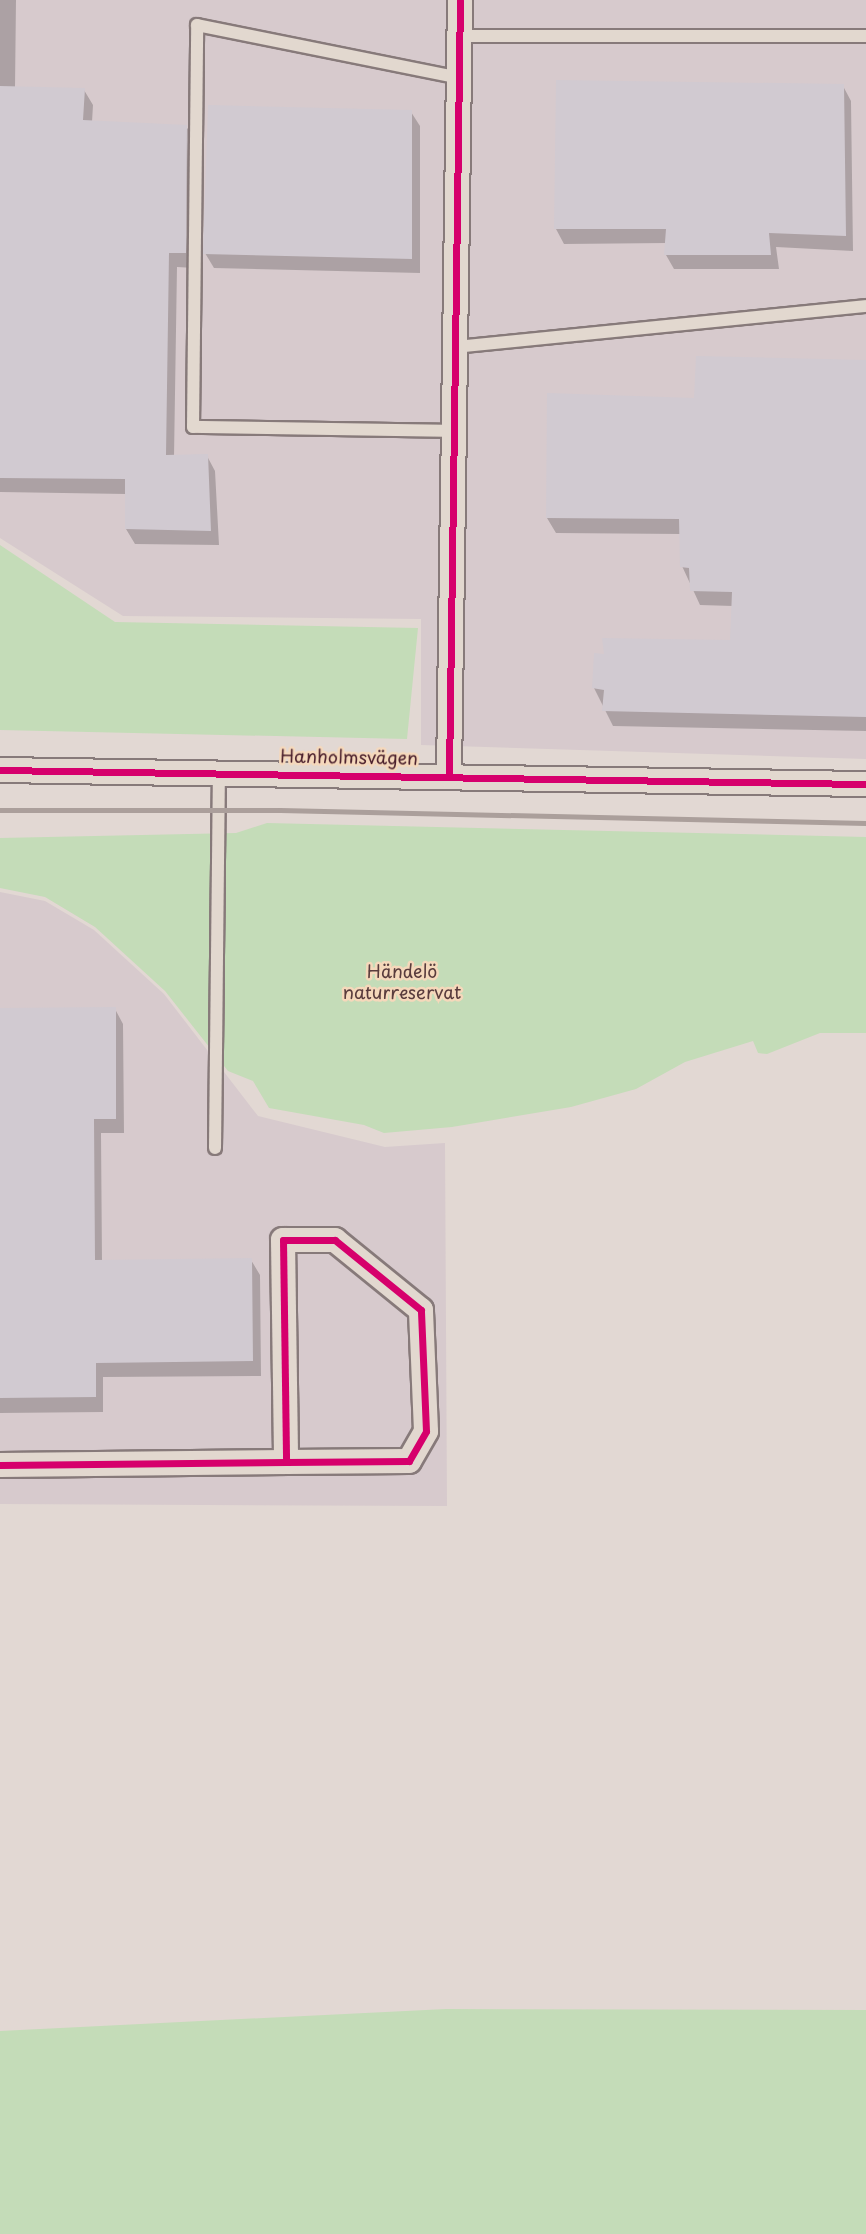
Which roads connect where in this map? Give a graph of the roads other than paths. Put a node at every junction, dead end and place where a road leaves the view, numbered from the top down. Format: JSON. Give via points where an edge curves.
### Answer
{"nodes":[{"id":1,"x":460,"y":0,"type":"edge"},
{"id":2,"x":460,"y":36,"type":"junction"},
{"id":3,"x":866,"y":36,"type":"edge"},
{"id":4,"x":459,"y":78,"type":"junction"},
{"id":5,"x":866,"y":306,"type":"edge"},
{"id":6,"x":455,"y":347,"type":"junction"},
{"id":7,"x":454,"y":431,"type":"junction"},
{"id":8,"x":0,"y":770,"type":"edge"},
{"id":9,"x":219,"y":770,"type":"junction"},
{"id":10,"x":449,"y":775,"type":"junction"},
{"id":11,"x":866,"y":784,"type":"edge"},
{"id":12,"x":215,"y":1148,"type":"dead end"},
{"id":13,"x":286,"y":1462,"type":"junction"},
{"id":14,"x":0,"y":1465,"type":"edge"}],
"edges":[{"from":1,"to":2,"type":"street"},
{"from":2,"to":3,"type":"lane"},
{"from":2,"to":4,"type":"street"},
{"from":4,"to":6,"type":"street"},
{"from":4,"to":7,"type":"lane","via":[[197,25],[193,427]]},
{"from":5,"to":6,"type":"lane"},
{"from":6,"to":7,"type":"street"},
{"from":7,"to":10,"type":"street"},
{"from":8,"to":9,"type":"street","name":"Hanholmsvägen"},
{"from":9,"to":10,"type":"street","name":"Hanholmsvägen"},
{"from":9,"to":12,"type":"lane"},
{"from":10,"to":11,"type":"street","name":"Hanholmsvägen"},
{"from":13,"to":13,"type":"street","via":[[409,1461],[426,1431],[421,1310],[335,1240],[283,1240]]},
{"from":13,"to":14,"type":"street"}]}
